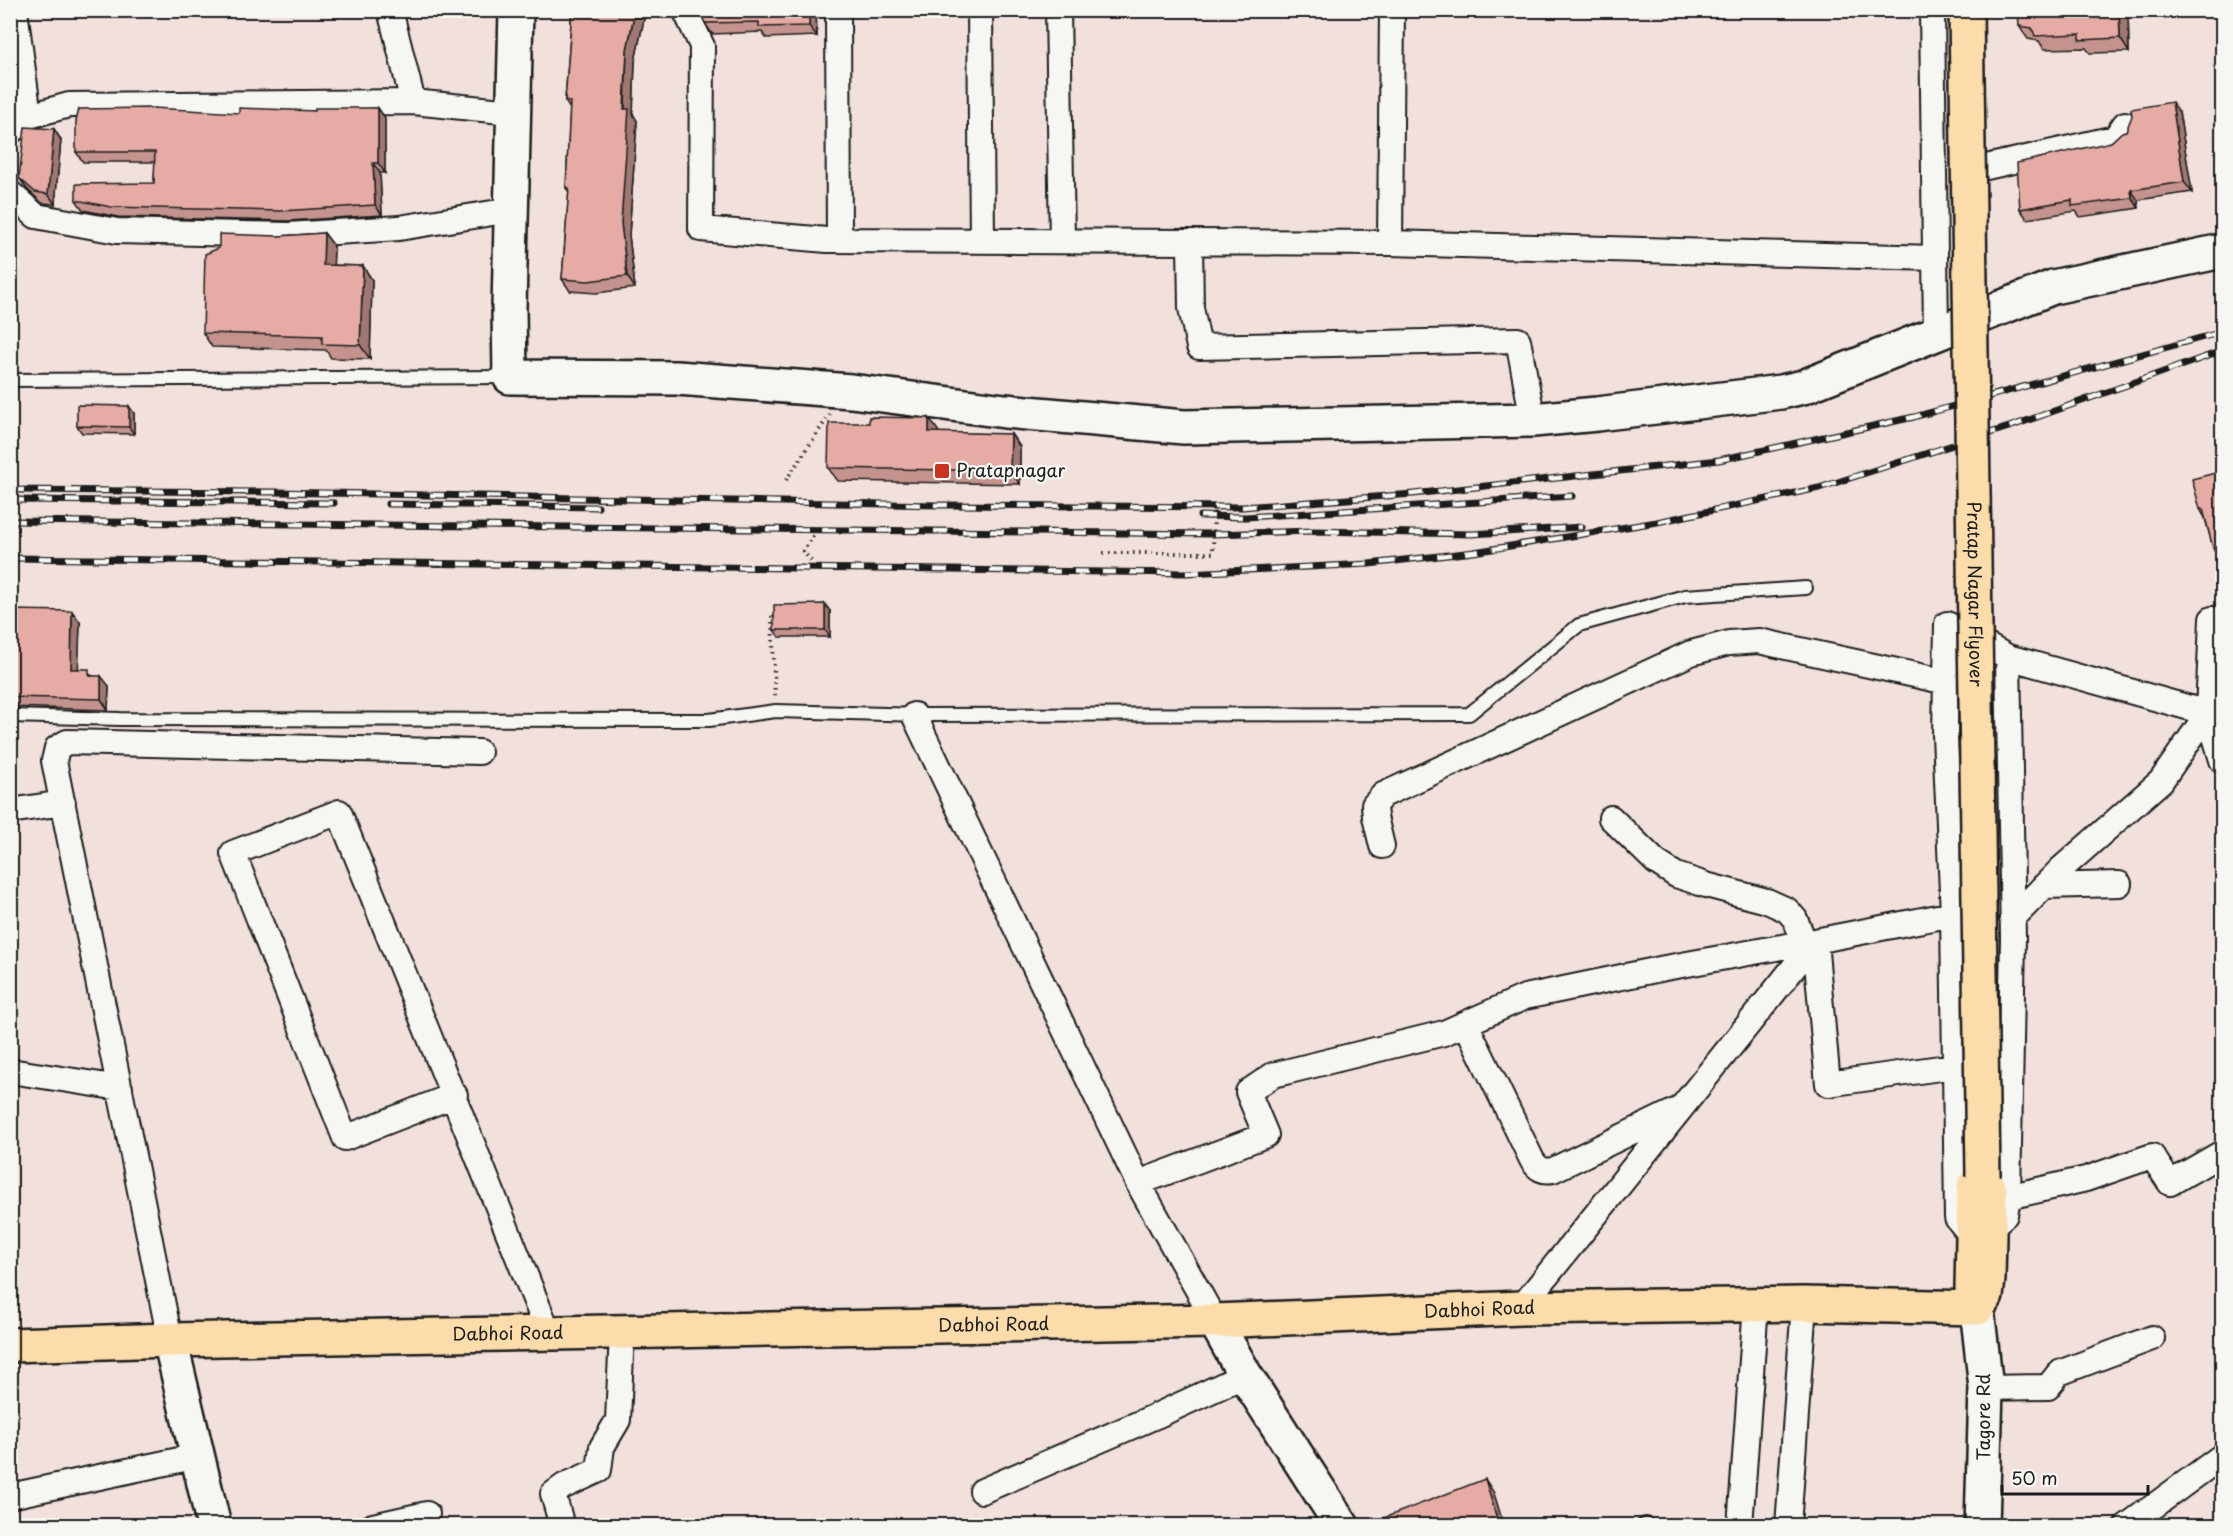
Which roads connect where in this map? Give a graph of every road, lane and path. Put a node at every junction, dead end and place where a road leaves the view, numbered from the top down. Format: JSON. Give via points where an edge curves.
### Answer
{"nodes":[{"id":1,"x":15,"y":10,"type":"edge"},
{"id":2,"x":390,"y":10,"type":"edge"},
{"id":3,"x":516,"y":10,"type":"edge"},
{"id":4,"x":684,"y":10,"type":"edge"},
{"id":5,"x":838,"y":10,"type":"edge"},
{"id":6,"x":980,"y":10,"type":"edge"},
{"id":7,"x":1058,"y":10,"type":"edge"},
{"id":8,"x":1392,"y":10,"type":"edge"},
{"id":9,"x":1932,"y":10,"type":"edge"},
{"id":10,"x":1966,"y":10,"type":"edge"},
{"id":11,"x":1982,"y":10,"type":"edge"},
{"id":12,"x":412,"y":102,"type":"junction"},
{"id":13,"x":512,"y":112,"type":"junction"},
{"id":14,"x":28,"y":116,"type":"junction"},
{"id":15,"x":2125,"y":124,"type":"dead end"},
{"id":16,"x":10,"y":132,"type":"edge"},
{"id":17,"x":1982,"y":168,"type":"junction"},
{"id":18,"x":10,"y":193,"type":"edge"},
{"id":19,"x":511,"y":210,"type":"junction"},
{"id":20,"x":839,"y":240,"type":"junction"},
{"id":21,"x":982,"y":241,"type":"junction"},
{"id":22,"x":1062,"y":241,"type":"junction"},
{"id":23,"x":1190,"y":242,"type":"junction"},
{"id":24,"x":1390,"y":243,"type":"junction"},
{"id":25,"x":2223,"y":251,"type":"edge"},
{"id":26,"x":1935,"y":258,"type":"junction"},
{"id":27,"x":1984,"y":314,"type":"junction"},
{"id":28,"x":1936,"y":334,"type":"junction"},
{"id":29,"x":510,"y":377,"type":"junction"},
{"id":30,"x":10,"y":380,"type":"edge"},
{"id":31,"x":845,"y":391,"type":"junction"},
{"id":32,"x":1533,"y":420,"type":"junction"},
{"id":33,"x":786,"y":480,"type":"dead end"},
{"id":34,"x":1214,"y":508,"type":"dead end"},
{"id":35,"x":814,"y":535,"type":"dead end"},
{"id":36,"x":1103,"y":553,"type":"dead end"},
{"id":37,"x":811,"y":561,"type":"dead end"},
{"id":38,"x":1806,"y":588,"type":"dead end"},
{"id":39,"x":772,"y":616,"type":"edge"},
{"id":40,"x":2212,"y":619,"type":"dead end"},
{"id":41,"x":2008,"y":657,"type":"junction"},
{"id":42,"x":1947,"y":682,"type":"junction"},
{"id":43,"x":776,"y":711,"type":"junction"},
{"id":44,"x":2218,"y":711,"type":"edge"},
{"id":45,"x":914,"y":715,"type":"junction"},
{"id":46,"x":10,"y":716,"type":"edge"},
{"id":47,"x":479,"y":752,"type":"dead end"},
{"id":48,"x":2223,"y":760,"type":"edge"},
{"id":49,"x":63,"y":803,"type":"junction"},
{"id":50,"x":10,"y":811,"type":"edge"},
{"id":51,"x":1611,"y":818,"type":"dead end"},
{"id":52,"x":1382,"y":846,"type":"dead end"},
{"id":53,"x":2119,"y":884,"type":"dead end"},
{"id":54,"x":2044,"y":886,"type":"junction"},
{"id":55,"x":1953,"y":914,"type":"junction"},
{"id":56,"x":2012,"y":919,"type":"junction"},
{"id":57,"x":1810,"y":942,"type":"junction"},
{"id":58,"x":1466,"y":1024,"type":"junction"},
{"id":59,"x":1954,"y":1065,"type":"junction"},
{"id":60,"x":10,"y":1071,"type":"edge"},
{"id":61,"x":120,"y":1088,"type":"junction"},
{"id":62,"x":454,"y":1095,"type":"junction"},
{"id":63,"x":1682,"y":1107,"type":"junction"},
{"id":64,"x":2223,"y":1154,"type":"edge"},
{"id":65,"x":1138,"y":1183,"type":"junction"},
{"id":66,"x":1987,"y":1217,"type":"junction"},
{"id":67,"x":1756,"y":1304,"type":"junction"},
{"id":68,"x":1804,"y":1304,"type":"junction"},
{"id":69,"x":1521,"y":1308,"type":"junction"},
{"id":70,"x":1977,"y":1308,"type":"junction"},
{"id":71,"x":1215,"y":1321,"type":"junction"},
{"id":72,"x":622,"y":1333,"type":"junction"},
{"id":73,"x":549,"y":1334,"type":"junction"},
{"id":74,"x":2152,"y":1338,"type":"dead end"},
{"id":75,"x":170,"y":1340,"type":"junction"},
{"id":76,"x":10,"y":1345,"type":"edge"},
{"id":77,"x":1245,"y":1375,"type":"junction"},
{"id":78,"x":1986,"y":1388,"type":"junction"},
{"id":79,"x":198,"y":1456,"type":"junction"},
{"id":80,"x":2223,"y":1456,"type":"edge"},
{"id":81,"x":982,"y":1491,"type":"dead end"},
{"id":82,"x":10,"y":1496,"type":"edge"},
{"id":83,"x":428,"y":1514,"type":"dead end"},
{"id":84,"x":214,"y":1526,"type":"edge"},
{"id":85,"x":373,"y":1526,"type":"edge"},
{"id":86,"x":562,"y":1526,"type":"edge"},
{"id":87,"x":1342,"y":1526,"type":"edge"},
{"id":88,"x":1740,"y":1526,"type":"edge"},
{"id":89,"x":1788,"y":1526,"type":"edge"},
{"id":90,"x":1982,"y":1526,"type":"edge"},
{"id":91,"x":2127,"y":1526,"type":"edge"}],
"edges":[{"from":1,"to":14,"type":"street"},
{"from":2,"to":12,"type":"street"},
{"from":3,"to":13,"type":"street"},
{"from":4,"to":20,"type":"street","via":[[702,46],[702,229]]},
{"from":5,"to":20,"type":"street"},
{"from":6,"to":21,"type":"street"},
{"from":7,"to":22,"type":"street"},
{"from":8,"to":24,"type":"street"},
{"from":9,"to":26,"type":"street"},
{"from":10,"to":66,"type":"main road","name":"Pratap Nagar Flyover","bridge":true,"via":[[1983,1176],[1989,1191]]},
{"from":11,"to":17,"type":"street"},
{"from":12,"to":13,"type":"street"},
{"from":12,"to":14,"type":"street","via":[[69,105]]},
{"from":13,"to":19,"type":"street"},
{"from":14,"to":16,"type":"street"},
{"from":15,"to":17,"type":"street","via":[[2115,138]]},
{"from":17,"to":27,"type":"street"},
{"from":18,"to":19,"type":"street","via":[[36,216],[117,231],[288,235],[399,228]]},
{"from":19,"to":29,"type":"street"},
{"from":20,"to":21,"type":"street"},
{"from":21,"to":22,"type":"street"},
{"from":22,"to":23,"type":"street"},
{"from":23,"to":24,"type":"street"},
{"from":23,"to":32,"type":"street","via":[[1191,308],[1198,347],[1518,340]]},
{"from":24,"to":26,"type":"street"},
{"from":25,"to":27,"type":"street","via":[[2053,287]]},
{"from":26,"to":28,"type":"street"},
{"from":27,"to":28,"type":"street"},
{"from":28,"to":32,"type":"street","via":[[1803,387]]},
{"from":29,"to":30,"type":"lane"},
{"from":29,"to":31,"type":"street","via":[[677,378]]},
{"from":31,"to":32,"type":"street","via":[[1184,427]]},
{"from":31,"to":33,"type":"path"},
{"from":34,"to":36,"type":"path","via":[[1213,553]]},
{"from":35,"to":37,"type":"path","via":[[803,551]]},
{"from":38,"to":45,"type":"lane","via":[[1685,596],[1579,625],[1469,714]]},
{"from":39,"to":43,"type":"path"},
{"from":40,"to":44,"type":"street"},
{"from":41,"to":42,"type":"street","via":[[1947,624]]},
{"from":41,"to":44,"type":"street"},
{"from":41,"to":56,"type":"street"},
{"from":42,"to":52,"type":"street","via":[[1759,641],[1729,643],[1692,653],[1383,795],[1374,805]]},
{"from":42,"to":55,"type":"street","via":[[1945,735]]},
{"from":43,"to":45,"type":"lane"},
{"from":43,"to":46,"type":"lane","via":[[709,720]]},
{"from":44,"to":48,"type":"street"},
{"from":44,"to":54,"type":"street","via":[[2161,781]]},
{"from":45,"to":65,"type":"street"},
{"from":47,"to":49,"type":"street","via":[[67,742],[57,748],[54,761]]},
{"from":49,"to":50,"type":"street"},
{"from":49,"to":61,"type":"street"},
{"from":51,"to":57,"type":"street","via":[[1656,862],[1676,874],[1787,910]]},
{"from":53,"to":54,"type":"street"},
{"from":54,"to":56,"type":"street"},
{"from":55,"to":57,"type":"street"},
{"from":55,"to":59,"type":"street"},
{"from":56,"to":66,"type":"street"},
{"from":57,"to":58,"type":"street","via":[[1525,997]]},
{"from":57,"to":59,"type":"street","via":[[1828,1084]]},
{"from":57,"to":63,"type":"street"},
{"from":58,"to":63,"type":"street","via":[[1532,1160],[1545,1171]]},
{"from":58,"to":65,"type":"street","via":[[1444,1033],[1273,1075],[1248,1092],[1266,1135]]},
{"from":59,"to":66,"type":"street","via":[[1957,1218]]},
{"from":60,"to":61,"type":"street"},
{"from":61,"to":75,"type":"street"},
{"from":62,"to":62,"type":"street","via":[[345,1138],[233,853],[339,812]]},
{"from":62,"to":73,"type":"street"},
{"from":63,"to":69,"type":"street"},
{"from":64,"to":66,"type":"street","via":[[2170,1183],[2152,1156]]},
{"from":65,"to":71,"type":"street"},
{"from":66,"to":70,"type":"main road","name":"Pratap Nagar Flyover","via":[[1986,1296]]},
{"from":67,"to":68,"type":"main road","name":"Dabhoi Road"},
{"from":67,"to":69,"type":"main road","name":"Dabhoi Road"},
{"from":67,"to":88,"type":"street"},
{"from":68,"to":70,"type":"main road","name":"Dabhoi Road"},
{"from":68,"to":89,"type":"street"},
{"from":69,"to":71,"type":"main road","name":"Dabhoi Road"},
{"from":70,"to":78,"type":"street","name":"Tagore Rd"},
{"from":71,"to":72,"type":"main road","name":"Dabhoi Road"},
{"from":71,"to":77,"type":"street"},
{"from":72,"to":73,"type":"main road","name":"Dabhoi Road"},
{"from":72,"to":86,"type":"street","via":[[618,1420],[602,1447],[599,1470],[554,1494]]},
{"from":73,"to":75,"type":"main road","name":"Dabhoi Road"},
{"from":74,"to":78,"type":"street","via":[[2059,1373],[2048,1386]]},
{"from":75,"to":76,"type":"main road","name":"Dabhoi Road"},
{"from":75,"to":79,"type":"street"},
{"from":77,"to":81,"type":"street"},
{"from":77,"to":87,"type":"street"},
{"from":78,"to":90,"type":"street","name":"Tagore Rd"},
{"from":79,"to":82,"type":"street"},
{"from":79,"to":84,"type":"street"},
{"from":80,"to":91,"type":"street"},
{"from":83,"to":85,"type":"street"}]}
